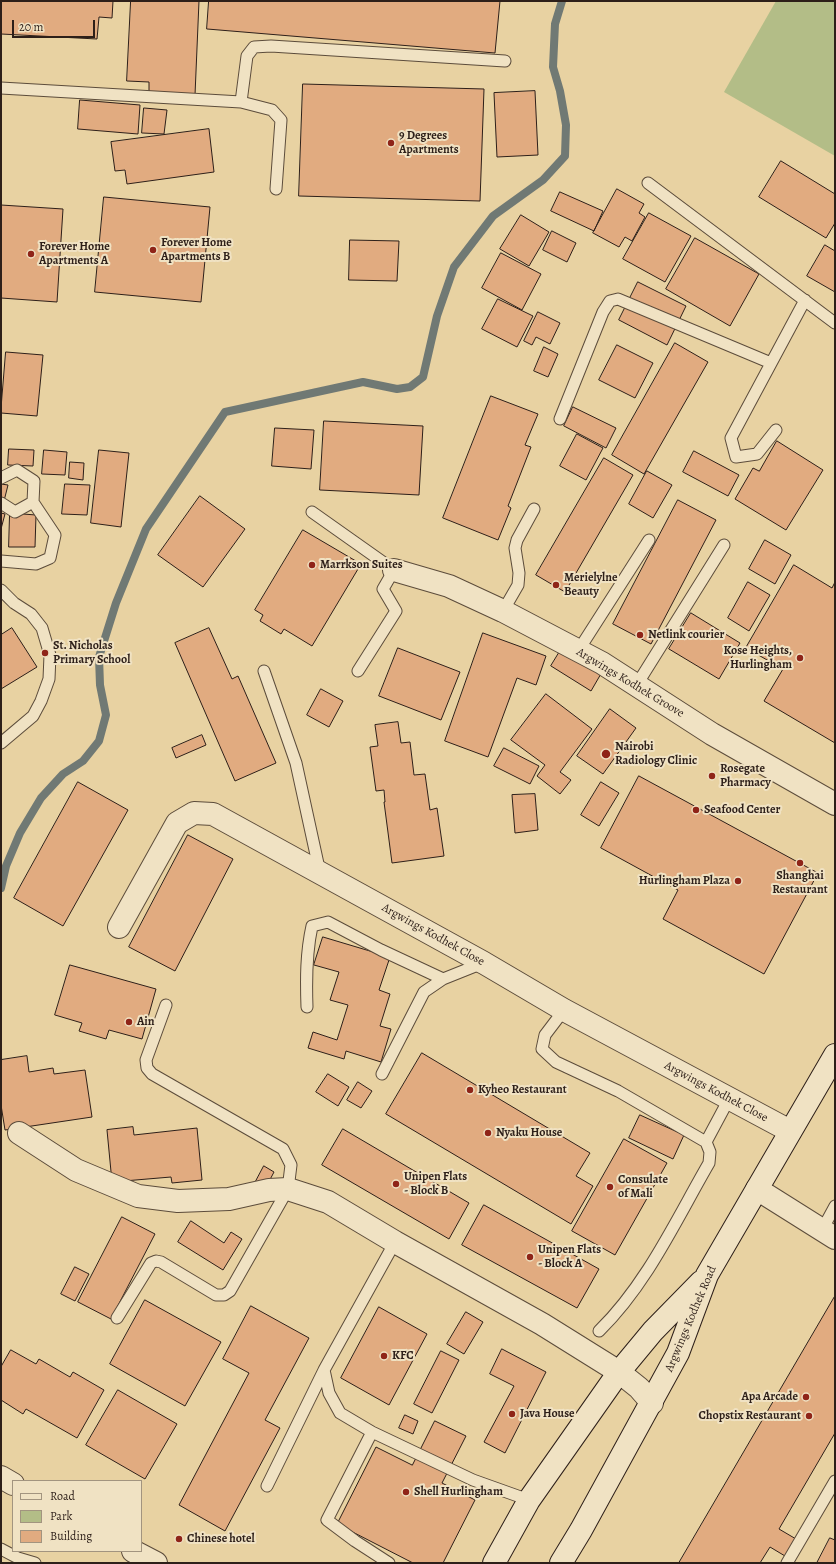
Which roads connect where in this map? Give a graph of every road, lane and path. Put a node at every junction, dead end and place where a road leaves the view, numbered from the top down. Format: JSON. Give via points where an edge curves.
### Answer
{"nodes":[{"id":1,"x":505,"y":61,"type":"dead end"},
{"id":2,"x":1,"y":88,"type":"edge"},
{"id":3,"x":241,"y":102,"type":"junction"},
{"id":4,"x":648,"y":183,"type":"dead end"},
{"id":5,"x":276,"y":189,"type":"dead end"},
{"id":6,"x":805,"y":300,"type":"junction"},
{"id":7,"x":835,"y":323,"type":"edge"},
{"id":8,"x":771,"y":364,"type":"junction"},
{"id":9,"x":560,"y":419,"type":"dead end"},
{"id":10,"x":776,"y":430,"type":"dead end"},
{"id":11,"x":3,"y":475,"type":"edge"},
{"id":12,"x":33,"y":502,"type":"junction"},
{"id":13,"x":1,"y":503,"type":"edge"},
{"id":14,"x":534,"y":509,"type":"dead end"},
{"id":15,"x":312,"y":512,"type":"dead end"},
{"id":16,"x":649,"y":540,"type":"dead end"},
{"id":17,"x":724,"y":546,"type":"dead end"},
{"id":18,"x":1,"y":561,"type":"edge"},
{"id":19,"x":394,"y":570,"type":"junction"},
{"id":20,"x":1,"y":590,"type":"edge"},
{"id":21,"x":503,"y":611,"type":"junction"},
{"id":22,"x":578,"y":651,"type":"junction"},
{"id":23,"x":264,"y":671,"type":"dead end"},
{"id":24,"x":358,"y":671,"type":"dead end"},
{"id":25,"x":636,"y":686,"type":"junction"},
{"id":26,"x":1,"y":744,"type":"edge"},
{"id":27,"x":835,"y":804,"type":"edge"},
{"id":28,"x":320,"y":873,"type":"junction"},
{"id":29,"x":119,"y":926,"type":"dead end"},
{"id":30,"x":484,"y":963,"type":"junction"},
{"id":31,"x":443,"y":979,"type":"junction"},
{"id":32,"x":166,"y":1005,"type":"dead end"},
{"id":33,"x":307,"y":1007,"type":"dead end"},
{"id":34,"x":564,"y":1010,"type":"junction"},
{"id":35,"x":835,"y":1055,"type":"edge"},
{"id":36,"x":382,"y":1074,"type":"dead end"},
{"id":37,"x":729,"y":1099,"type":"junction"},
{"id":38,"x":790,"y":1131,"type":"junction"},
{"id":39,"x":19,"y":1134,"type":"dead end"},
{"id":40,"x":706,"y":1142,"type":"junction"},
{"id":41,"x":288,"y":1189,"type":"junction"},
{"id":42,"x":757,"y":1189,"type":"junction"},
{"id":43,"x":835,"y":1206,"type":"edge"},
{"id":44,"x":828,"y":1234,"type":"edge"},
{"id":45,"x":395,"y":1242,"type":"junction"},
{"id":46,"x":707,"y":1276,"type":"junction"},
{"id":47,"x":117,"y":1318,"type":"dead end"},
{"id":48,"x":598,"y":1331,"type":"dead end"},
{"id":49,"x":324,"y":1370,"type":"junction"},
{"id":50,"x":619,"y":1372,"type":"junction"},
{"id":51,"x":652,"y":1403,"type":"junction"},
{"id":52,"x":372,"y":1432,"type":"junction"},
{"id":53,"x":1,"y":1478,"type":"edge"},
{"id":54,"x":835,"y":1481,"type":"edge"},
{"id":55,"x":12,"y":1484,"type":"edge"},
{"id":56,"x":268,"y":1486,"type":"dead end"},
{"id":57,"x":529,"y":1500,"type":"junction"},
{"id":58,"x":1,"y":1549,"type":"edge"},
{"id":59,"x":35,"y":1563,"type":"edge"},
{"id":60,"x":389,"y":1563,"type":"edge"},
{"id":61,"x":494,"y":1563,"type":"edge"},
{"id":62,"x":561,"y":1563,"type":"edge"},
{"id":63,"x":788,"y":1563,"type":"edge"}],
"edges":[{"from":1,"to":3,"type":"lane","via":[[271,46],[254,48],[247,56]]},
{"from":2,"to":3,"type":"lane"},
{"from":3,"to":5,"type":"lane","via":[[272,110],[281,120]]},
{"from":4,"to":6,"type":"lane"},
{"from":6,"to":7,"type":"lane"},
{"from":6,"to":8,"type":"lane"},
{"from":8,"to":9,"type":"lane","via":[[618,299],[610,301],[603,312]]},
{"from":8,"to":10,"type":"lane","via":[[732,438],[736,457],[757,454]]},
{"from":11,"to":12,"type":"lane","via":[[17,470],[34,481]]},
{"from":12,"to":13,"type":"lane","via":[[14,512]]},
{"from":12,"to":18,"type":"lane","via":[[55,535],[50,558],[36,564]]},
{"from":14,"to":21,"type":"lane","via":[[517,540],[515,548],[518,585]]},
{"from":15,"to":19,"type":"lane"},
{"from":16,"to":22,"type":"lane"},
{"from":17,"to":25,"type":"lane"},
{"from":19,"to":21,"type":"street","name":"Argwings Kodhek Groove","via":[[449,586]]},
{"from":19,"to":24,"type":"lane","via":[[384,588],[396,611]]},
{"from":20,"to":26,"type":"lane","via":[[14,603],[31,614],[42,628],[50,655],[49,679],[33,716]]},
{"from":21,"to":22,"type":"street","name":"Argwings Kodhek Groove"},
{"from":22,"to":25,"type":"street","name":"Argwings Kodhek Groove","via":[[602,663]]},
{"from":23,"to":28,"type":"lane","via":[[296,763]]},
{"from":25,"to":27,"type":"street","name":"Argwings Kodhek Groove","via":[[712,734]]},
{"from":28,"to":29,"type":"street","name":"Argwings Kodhek Close","via":[[213,814],[194,813],[177,823]]},
{"from":28,"to":30,"type":"street","name":"Argwings Kodhek Close"},
{"from":30,"to":31,"type":"lane"},
{"from":30,"to":34,"type":"street","name":"Argwings Kodhek Close"},
{"from":31,"to":33,"type":"lane","via":[[328,922],[312,926],[306,976]]},
{"from":31,"to":36,"type":"lane","via":[[424,992]]},
{"from":32,"to":41,"type":"lane","via":[[146,1060],[147,1068],[152,1074],[283,1150],[291,1165]]},
{"from":34,"to":37,"type":"street","name":"Argwings Kodhek Close"},
{"from":34,"to":40,"type":"lane","via":[[545,1035],[542,1049],[551,1058],[618,1091]]},
{"from":35,"to":38,"type":"street","name":"Argwings Kodhek Road"},
{"from":37,"to":38,"type":"street","name":"Argwings Kodhek Close"},
{"from":37,"to":40,"type":"lane"},
{"from":38,"to":42,"type":"street","name":"Argwings Kodhek Road"},
{"from":39,"to":41,"type":"street","via":[[76,1170],[138,1196],[178,1202],[229,1199],[269,1190]]},
{"from":40,"to":48,"type":"lane","via":[[710,1152],[709,1163],[660,1249],[620,1308]]},
{"from":41,"to":45,"type":"street","via":[[328,1202]]},
{"from":41,"to":47,"type":"lane","via":[[230,1291],[224,1296],[216,1295],[156,1261],[151,1263]]},
{"from":42,"to":44,"type":"street"},
{"from":42,"to":46,"type":"street","name":"Argwings Kodhek Road"},
{"from":43,"to":44,"type":"lane"},
{"from":45,"to":49,"type":"lane"},
{"from":45,"to":50,"type":"street","via":[[542,1324]]},
{"from":46,"to":50,"type":"street","via":[[653,1331]]},
{"from":46,"to":51,"type":"street","name":"Argwings Kodhek Road","via":[[678,1353]]},
{"from":49,"to":52,"type":"lane","via":[[329,1393],[340,1413]]},
{"from":49,"to":56,"type":"lane"},
{"from":50,"to":51,"type":"street","via":[[639,1388]]},
{"from":50,"to":57,"type":"street"},
{"from":51,"to":62,"type":"street","name":"Argwings Kodhek Road"},
{"from":52,"to":57,"type":"lane","via":[[473,1480]]},
{"from":52,"to":60,"type":"lane","via":[[327,1520]]},
{"from":53,"to":55,"type":"street"},
{"from":54,"to":63,"type":"lane"},
{"from":57,"to":61,"type":"street"},
{"from":58,"to":59,"type":"lane"}]}
